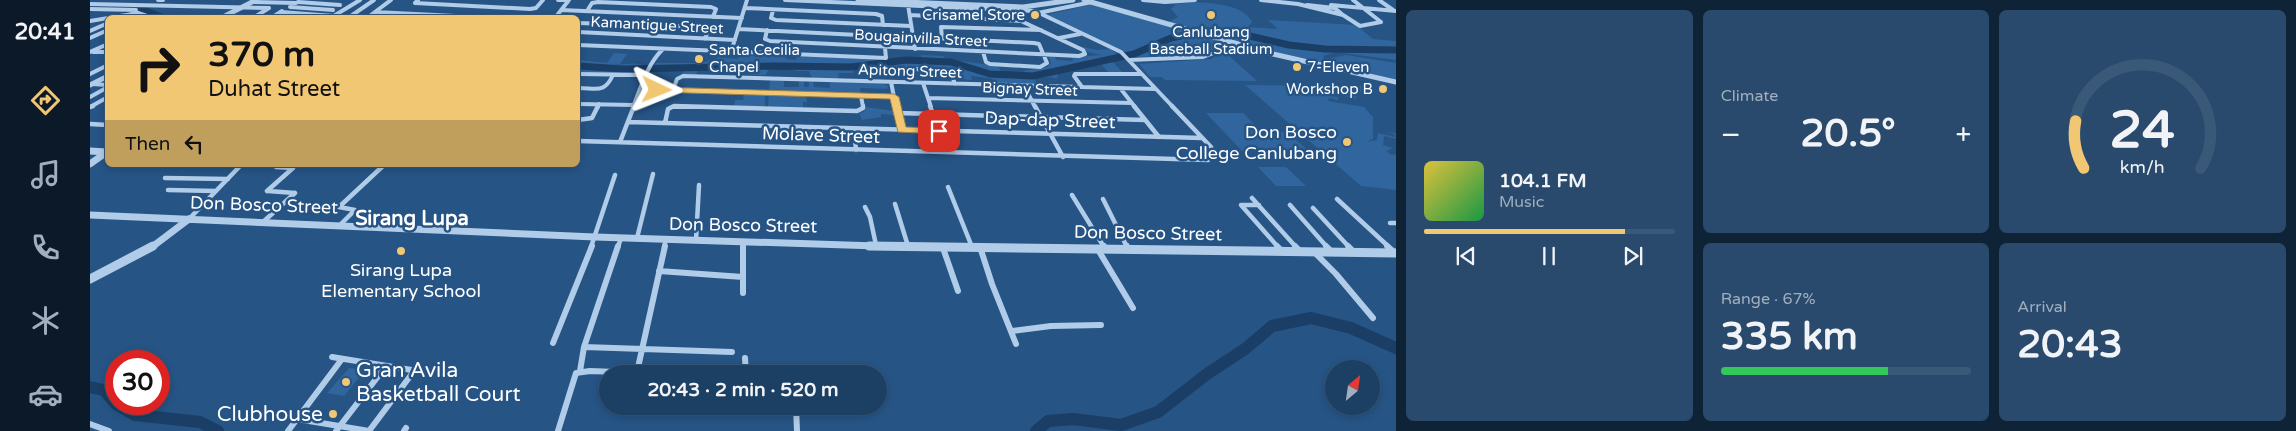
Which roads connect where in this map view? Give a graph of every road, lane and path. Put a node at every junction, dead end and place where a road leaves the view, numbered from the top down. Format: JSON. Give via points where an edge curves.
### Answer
{"nodes":[{"id":1,"x":158,"y":0,"type":"edge"},
{"id":2,"x":163,"y":0,"type":"edge"},
{"id":3,"x":274,"y":0,"type":"edge"},
{"id":4,"x":302,"y":0,"type":"edge"},
{"id":5,"x":328,"y":0,"type":"edge"},
{"id":6,"x":360,"y":0,"type":"edge"},
{"id":7,"x":374,"y":0,"type":"edge"},
{"id":8,"x":391,"y":0,"type":"edge"},
{"id":9,"x":418,"y":0,"type":"edge"},
{"id":10,"x":543,"y":0,"type":"edge"},
{"id":11,"x":558,"y":0,"type":"edge"},
{"id":12,"x":569,"y":0,"type":"edge"},
{"id":13,"x":747,"y":0,"type":"edge"},
{"id":14,"x":784,"y":0,"type":"edge"},
{"id":15,"x":858,"y":0,"type":"edge"},
{"id":16,"x":1073,"y":0,"type":"edge"},
{"id":17,"x":1084,"y":0,"type":"edge"},
{"id":18,"x":1143,"y":0,"type":"edge"},
{"id":19,"x":1195,"y":0,"type":"edge"},
{"id":20,"x":1261,"y":0,"type":"edge"},
{"id":21,"x":1353,"y":0,"type":"edge"},
{"id":22,"x":1379,"y":0,"type":"edge"},
{"id":23,"x":254,"y":1,"type":"edge"},
{"id":24,"x":1092,"y":2,"type":"junction"},
{"id":25,"x":269,"y":3,"type":"junction"},
{"id":26,"x":297,"y":3,"type":"junction"},
{"id":27,"x":90,"y":4,"type":"edge"},
{"id":28,"x":321,"y":4,"type":"junction"},
{"id":29,"x":1298,"y":4,"type":"junction"},
{"id":30,"x":136,"y":5,"type":"junction"},
{"id":31,"x":340,"y":5,"type":"dead end"},
{"id":32,"x":908,"y":5,"type":"junction"},
{"id":33,"x":290,"y":7,"type":"junction"},
{"id":34,"x":241,"y":8,"type":"junction"},
{"id":35,"x":745,"y":8,"type":"junction"},
{"id":36,"x":978,"y":8,"type":"junction"},
{"id":37,"x":1334,"y":8,"type":"junction"},
{"id":38,"x":1364,"y":8,"type":"junction"},
{"id":39,"x":90,"y":9,"type":"edge"},
{"id":40,"x":124,"y":10,"type":"junction"},
{"id":41,"x":333,"y":10,"type":"dead end"},
{"id":42,"x":561,"y":10,"type":"junction"},
{"id":43,"x":773,"y":10,"type":"junction"},
{"id":44,"x":587,"y":11,"type":"junction"},
{"id":45,"x":1395,"y":11,"type":"edge"},
{"id":46,"x":142,"y":12,"type":"junction"},
{"id":47,"x":281,"y":12,"type":"junction"},
{"id":48,"x":375,"y":12,"type":"junction"},
{"id":49,"x":400,"y":13,"type":"joint"},
{"id":50,"x":1038,"y":13,"type":"junction"},
{"id":51,"x":128,"y":14,"type":"joint"},
{"id":52,"x":107,"y":15,"type":"edge"},
{"id":53,"x":122,"y":15,"type":"edge"},
{"id":54,"x":138,"y":15,"type":"edge"},
{"id":55,"x":148,"y":15,"type":"edge"},
{"id":56,"x":227,"y":15,"type":"edge"},
{"id":57,"x":258,"y":15,"type":"edge"},
{"id":58,"x":276,"y":15,"type":"edge"},
{"id":59,"x":312,"y":15,"type":"edge"},
{"id":60,"x":336,"y":15,"type":"edge"},
{"id":61,"x":352,"y":15,"type":"edge"},
{"id":62,"x":371,"y":15,"type":"edge"},
{"id":63,"x":438,"y":15,"type":"edge"},
{"id":64,"x":557,"y":15,"type":"edge"},
{"id":65,"x":910,"y":15,"type":"junction"},
{"id":66,"x":1343,"y":15,"type":"junction"},
{"id":67,"x":105,"y":16,"type":"edge"},
{"id":68,"x":713,"y":17,"type":"junction"},
{"id":69,"x":105,"y":18,"type":"edge"},
{"id":70,"x":742,"y":18,"type":"junction"},
{"id":71,"x":982,"y":18,"type":"junction"},
{"id":72,"x":90,"y":20,"type":"edge"},
{"id":73,"x":580,"y":23,"type":"edge"},
{"id":74,"x":105,"y":24,"type":"edge"},
{"id":75,"x":883,"y":25,"type":"junction"},
{"id":76,"x":911,"y":26,"type":"junction"},
{"id":77,"x":738,"y":29,"type":"junction"},
{"id":78,"x":1041,"y":29,"type":"junction"},
{"id":79,"x":767,"y":30,"type":"junction"},
{"id":80,"x":90,"y":31,"type":"edge"},
{"id":81,"x":105,"y":31,"type":"edge"},
{"id":82,"x":580,"y":32,"type":"edge"},
{"id":83,"x":1082,"y":33,"type":"junction"},
{"id":84,"x":913,"y":37,"type":"junction"},
{"id":85,"x":90,"y":38,"type":"edge"},
{"id":86,"x":705,"y":38,"type":"junction"},
{"id":87,"x":942,"y":38,"type":"junction"},
{"id":88,"x":1059,"y":38,"type":"junction"},
{"id":89,"x":735,"y":40,"type":"junction"},
{"id":90,"x":989,"y":40,"type":"junction"},
{"id":91,"x":1230,"y":43,"type":"junction"},
{"id":92,"x":105,"y":45,"type":"edge"},
{"id":93,"x":580,"y":45,"type":"edge"},
{"id":94,"x":885,"y":47,"type":"junction"},
{"id":95,"x":914,"y":49,"type":"junction"},
{"id":96,"x":662,"y":50,"type":"junction"},
{"id":97,"x":90,"y":52,"type":"edge"},
{"id":98,"x":105,"y":52,"type":"edge"},
{"id":99,"x":731,"y":52,"type":"junction"},
{"id":100,"x":983,"y":52,"type":"junction"},
{"id":101,"x":993,"y":53,"type":"junction"},
{"id":102,"x":1044,"y":54,"type":"junction"},
{"id":103,"x":1127,"y":58,"type":"junction"},
{"id":104,"x":105,"y":66,"type":"edge"},
{"id":105,"x":876,"y":68,"type":"dead end"},
{"id":106,"x":90,"y":74,"type":"edge"},
{"id":107,"x":580,"y":74,"type":"edge"},
{"id":108,"x":646,"y":74,"type":"junction"},
{"id":109,"x":1141,"y":74,"type":"junction"},
{"id":110,"x":613,"y":75,"type":"junction"},
{"id":111,"x":105,"y":77,"type":"edge"},
{"id":112,"x":891,"y":82,"type":"junction"},
{"id":113,"x":1396,"y":82,"type":"edge"},
{"id":114,"x":923,"y":83,"type":"junction"},
{"id":115,"x":91,"y":84,"type":"edge"},
{"id":116,"x":955,"y":84,"type":"junction"},
{"id":117,"x":105,"y":86,"type":"edge"},
{"id":118,"x":1024,"y":86,"type":"junction"},
{"id":119,"x":1082,"y":87,"type":"junction"},
{"id":120,"x":105,"y":88,"type":"edge"},
{"id":121,"x":580,"y":88,"type":"edge"},
{"id":122,"x":1120,"y":88,"type":"junction"},
{"id":123,"x":640,"y":89,"type":"junction"},
{"id":124,"x":1155,"y":89,"type":"junction"},
{"id":125,"x":673,"y":90,"type":"junction"},
{"id":126,"x":861,"y":96,"type":"junction"},
{"id":127,"x":90,"y":97,"type":"edge"},
{"id":128,"x":894,"y":97,"type":"junction"},
{"id":129,"x":105,"y":98,"type":"edge"},
{"id":130,"x":928,"y":98,"type":"junction"},
{"id":131,"x":1032,"y":100,"type":"junction"},
{"id":132,"x":1132,"y":103,"type":"junction"},
{"id":133,"x":580,"y":104,"type":"edge"},
{"id":134,"x":599,"y":104,"type":"junction"},
{"id":135,"x":634,"y":105,"type":"junction"},
{"id":136,"x":90,"y":106,"type":"edge"},
{"id":137,"x":898,"y":113,"type":"junction"},
{"id":138,"x":933,"y":114,"type":"junction"},
{"id":139,"x":1041,"y":117,"type":"junction"},
{"id":140,"x":580,"y":120,"type":"edge"},
{"id":141,"x":1145,"y":120,"type":"junction"},
{"id":142,"x":628,"y":122,"type":"junction"},
{"id":143,"x":664,"y":123,"type":"junction"},
{"id":144,"x":90,"y":124,"type":"edge"},
{"id":145,"x":105,"y":124,"type":"edge"},
{"id":146,"x":854,"y":129,"type":"junction"},
{"id":147,"x":902,"y":130,"type":"junction"},
{"id":148,"x":1051,"y":134,"type":"junction"},
{"id":149,"x":1159,"y":137,"type":"junction"},
{"id":150,"x":1202,"y":138,"type":"junction"},
{"id":151,"x":580,"y":141,"type":"edge"},
{"id":152,"x":620,"y":142,"type":"junction"},
{"id":153,"x":856,"y":150,"type":"junction"},
{"id":154,"x":90,"y":151,"type":"edge"},
{"id":155,"x":105,"y":152,"type":"edge"},
{"id":156,"x":105,"y":153,"type":"edge"},
{"id":157,"x":1063,"y":156,"type":"junction"},
{"id":158,"x":90,"y":164,"type":"edge"},
{"id":159,"x":241,"y":167,"type":"edge"},
{"id":160,"x":276,"y":167,"type":"dead end"},
{"id":161,"x":382,"y":167,"type":"edge"},
{"id":162,"x":653,"y":174,"type":"dead end"},
{"id":163,"x":615,"y":175,"type":"dead end"},
{"id":164,"x":165,"y":178,"type":"dead end"},
{"id":165,"x":228,"y":179,"type":"junction"},
{"id":166,"x":699,"y":185,"type":"dead end"},
{"id":167,"x":948,"y":187,"type":"dead end"},
{"id":168,"x":168,"y":190,"type":"dead end"},
{"id":169,"x":216,"y":191,"type":"junction"},
{"id":170,"x":1072,"y":195,"type":"dead end"},
{"id":171,"x":1103,"y":198,"type":"dead end"},
{"id":172,"x":1252,"y":198,"type":"dead end"},
{"id":173,"x":1337,"y":199,"type":"dead end"},
{"id":174,"x":894,"y":204,"type":"dead end"},
{"id":175,"x":1259,"y":205,"type":"junction"},
{"id":176,"x":1290,"y":205,"type":"dead end"},
{"id":177,"x":865,"y":208,"type":"dead end"},
{"id":178,"x":1313,"y":208,"type":"dead end"},
{"id":179,"x":90,"y":214,"type":"edge"},
{"id":180,"x":189,"y":219,"type":"junction"},
{"id":181,"x":263,"y":222,"type":"junction"},
{"id":182,"x":340,"y":225,"type":"junction"},
{"id":183,"x":595,"y":237,"type":"junction"},
{"id":184,"x":621,"y":238,"type":"junction"},
{"id":185,"x":637,"y":238,"type":"junction"},
{"id":186,"x":666,"y":240,"type":"junction"},
{"id":187,"x":696,"y":240,"type":"junction"},
{"id":188,"x":743,"y":241,"type":"junction"},
{"id":189,"x":876,"y":245,"type":"junction"},
{"id":190,"x":908,"y":246,"type":"junction"},
{"id":191,"x":943,"y":248,"type":"junction"},
{"id":192,"x":976,"y":248,"type":"junction"},
{"id":193,"x":1096,"y":248,"type":"junction"},
{"id":194,"x":1105,"y":248,"type":"junction"},
{"id":195,"x":1128,"y":248,"type":"junction"},
{"id":196,"x":1281,"y":251,"type":"junction"},
{"id":197,"x":1300,"y":251,"type":"junction"},
{"id":198,"x":1314,"y":252,"type":"junction"},
{"id":199,"x":1332,"y":252,"type":"junction"},
{"id":200,"x":1354,"y":252,"type":"junction"},
{"id":201,"x":1395,"y":253,"type":"edge"},
{"id":202,"x":659,"y":271,"type":"junction"},
{"id":203,"x":742,"y":277,"type":"junction"},
{"id":204,"x":90,"y":279,"type":"edge"},
{"id":205,"x":958,"y":291,"type":"dead end"},
{"id":206,"x":743,"y":293,"type":"dead end"},
{"id":207,"x":1133,"y":308,"type":"dead end"},
{"id":208,"x":1373,"y":318,"type":"dead end"},
{"id":209,"x":1101,"y":325,"type":"dead end"},
{"id":210,"x":1012,"y":331,"type":"junction"},
{"id":211,"x":553,"y":343,"type":"dead end"},
{"id":212,"x":1016,"y":344,"type":"dead end"},
{"id":213,"x":584,"y":347,"type":"junction"},
{"id":214,"x":642,"y":348,"type":"junction"},
{"id":215,"x":732,"y":352,"type":"dead end"},
{"id":216,"x":332,"y":357,"type":"dead end"},
{"id":217,"x":745,"y":358,"type":"dead end"},
{"id":218,"x":342,"y":359,"type":"junction"},
{"id":219,"x":638,"y":365,"type":"edge"},
{"id":220,"x":745,"y":365,"type":"edge"},
{"id":221,"x":386,"y":366,"type":"junction"},
{"id":222,"x":414,"y":370,"type":"junction"},
{"id":223,"x":580,"y":371,"type":"junction"},
{"id":224,"x":599,"y":371,"type":"edge"},
{"id":225,"x":424,"y":372,"type":"dead end"},
{"id":226,"x":796,"y":415,"type":"edge"},
{"id":227,"x":297,"y":419,"type":"junction"},
{"id":228,"x":90,"y":424,"type":"edge"},
{"id":229,"x":338,"y":428,"type":"edge"},
{"id":230,"x":107,"y":431,"type":"edge"},
{"id":231,"x":288,"y":431,"type":"edge"},
{"id":232,"x":369,"y":431,"type":"edge"},
{"id":233,"x":558,"y":431,"type":"edge"},
{"id":234,"x":797,"y":431,"type":"edge"}],
"edges":[{"from":1,"to":2,"type":"street"},
{"from":3,"to":25,"type":"street"},
{"from":4,"to":26,"type":"street"},
{"from":5,"to":28,"type":"street"},
{"from":6,"to":60,"type":"street"},
{"from":7,"to":61,"type":"street"},
{"from":8,"to":48,"type":"street"},
{"from":9,"to":10,"type":"street","via":[[415,3],[532,9]]},
{"from":11,"to":12,"type":"street"},
{"from":12,"to":42,"type":"street"},
{"from":13,"to":35,"type":"street"},
{"from":14,"to":32,"type":"street"},
{"from":15,"to":16,"type":"street","via":[[1023,7]]},
{"from":17,"to":24,"type":"street"},
{"from":18,"to":19,"type":"street"},
{"from":20,"to":29,"type":"street"},
{"from":21,"to":38,"type":"street"},
{"from":22,"to":45,"type":"street"},
{"from":23,"to":25,"type":"street"},
{"from":23,"to":34,"type":"street"},
{"from":24,"to":50,"type":"street"},
{"from":24,"to":91,"type":"street"},
{"from":25,"to":26,"type":"street"},
{"from":26,"to":28,"type":"street"},
{"from":26,"to":33,"type":"street"},
{"from":27,"to":30,"type":"street"},
{"from":28,"to":31,"type":"street"},
{"from":29,"to":37,"type":"street"},
{"from":29,"to":66,"type":"street"},
{"from":30,"to":34,"type":"street"},
{"from":30,"to":40,"type":"street"},
{"from":32,"to":36,"type":"street"},
{"from":32,"to":65,"type":"street"},
{"from":33,"to":41,"type":"street"},
{"from":33,"to":47,"type":"street"},
{"from":34,"to":56,"type":"street"},
{"from":34,"to":57,"type":"street","via":[[269,8]]},
{"from":35,"to":43,"type":"street"},
{"from":35,"to":70,"type":"street"},
{"from":36,"to":50,"type":"street"},
{"from":36,"to":71,"type":"street"},
{"from":37,"to":38,"type":"street","via":[[1331,5]]},
{"from":37,"to":66,"type":"street"},
{"from":38,"to":45,"type":"street"},
{"from":38,"to":66,"type":"street","via":[[1381,22],[1362,26],[1353,24]]},
{"from":39,"to":40,"type":"street"},
{"from":40,"to":46,"type":"street"},
{"from":40,"to":52,"type":"street"},
{"from":42,"to":44,"type":"street"},
{"from":42,"to":64,"type":"street"},
{"from":43,"to":75,"type":"street","via":[[878,14],[882,16]]},
{"from":43,"to":75,"type":"street","via":[[771,18],[776,20]]},
{"from":44,"to":68,"type":"street"},
{"from":44,"to":68,"type":"street","via":[[596,2],[711,7],[716,9]]},
{"from":46,"to":51,"type":"street"},
{"from":46,"to":54,"type":"street"},
{"from":46,"to":55,"type":"street"},
{"from":47,"to":58,"type":"street"},
{"from":47,"to":59,"type":"street"},
{"from":48,"to":49,"type":"street"},
{"from":48,"to":62,"type":"street"},
{"from":49,"to":63,"type":"street"},
{"from":50,"to":83,"type":"street"},
{"from":51,"to":53,"type":"street"},
{"from":65,"to":71,"type":"street"},
{"from":65,"to":76,"type":"street"},
{"from":67,"to":72,"type":"street"},
{"from":68,"to":70,"type":"street"},
{"from":69,"to":72,"type":"street"},
{"from":70,"to":77,"type":"street"},
{"from":71,"to":78,"type":"street","via":[[1018,20]]},
{"from":73,"to":86,"type":"street","via":[[706,28]]},
{"from":74,"to":80,"type":"street"},
{"from":75,"to":76,"type":"street"},
{"from":76,"to":84,"type":"street"},
{"from":77,"to":79,"type":"street"},
{"from":77,"to":89,"type":"street"},
{"from":78,"to":87,"type":"street","via":[[941,28]]},
{"from":78,"to":88,"type":"street"},
{"from":79,"to":94,"type":"street","via":[[879,36],[884,38]]},
{"from":79,"to":94,"type":"street","name":"Bougainvilla Street","via":[[765,39],[770,42]]},
{"from":81,"to":85,"type":"street"},
{"from":82,"to":86,"type":"street","name":"Kamantigue Street"},
{"from":83,"to":88,"type":"street"},
{"from":83,"to":103,"type":"street"},
{"from":84,"to":87,"type":"street"},
{"from":84,"to":95,"type":"street"},
{"from":86,"to":89,"type":"street","name":"Kamantigue Street"},
{"from":87,"to":90,"type":"street"},
{"from":88,"to":102,"type":"street","name":"Bougainvilla Street","via":[[1085,54]]},
{"from":89,"to":99,"type":"street"},
{"from":90,"to":101,"type":"street"},
{"from":90,"to":102,"type":"street","via":[[1036,43]]},
{"from":91,"to":103,"type":"street","via":[[1227,48],[1209,56]]},
{"from":91,"to":113,"type":"street"},
{"from":92,"to":97,"type":"street"},
{"from":93,"to":96,"type":"street"},
{"from":94,"to":95,"type":"street","name":"Bougainvilla Street"},
{"from":94,"to":99,"type":"street","via":[[885,58]]},
{"from":95,"to":100,"type":"street","name":"Bougainvilla Street"},
{"from":96,"to":99,"type":"street"},
{"from":96,"to":108,"type":"street"},
{"from":97,"to":98,"type":"street"},
{"from":100,"to":101,"type":"street","name":"Bougainvilla Street"},
{"from":100,"to":102,"type":"street","via":[[990,64],[1040,67],[1047,64]]},
{"from":101,"to":102,"type":"street","name":"Bougainvilla Street"},
{"from":103,"to":109,"type":"street"},
{"from":104,"to":106,"type":"street"},
{"from":105,"to":116,"type":"street","via":[[944,70],[951,73]]},
{"from":107,"to":110,"type":"street"},
{"from":108,"to":110,"type":"street"},
{"from":108,"to":123,"type":"street"},
{"from":109,"to":119,"type":"street","via":[[1075,74]]},
{"from":109,"to":124,"type":"street"},
{"from":110,"to":121,"type":"street","via":[[604,88]]},
{"from":111,"to":115,"type":"street"},
{"from":112,"to":114,"type":"street","name":"Apitong Street"},
{"from":112,"to":125,"type":"street","name":"Apitong Street","via":[[683,76],[677,79]]},
{"from":112,"to":128,"type":"street"},
{"from":114,"to":116,"type":"street","name":"Apitong Street"},
{"from":114,"to":130,"type":"street"},
{"from":115,"to":117,"type":"street"},
{"from":116,"to":118,"type":"street","name":"Apitong Street"},
{"from":118,"to":119,"type":"street","name":"Apitong Street"},
{"from":118,"to":131,"type":"street"},
{"from":119,"to":122,"type":"street","name":"Apitong Street"},
{"from":120,"to":127,"type":"street"},
{"from":122,"to":124,"type":"street","name":"Apitong Street"},
{"from":122,"to":132,"type":"street"},
{"from":123,"to":125,"type":"street"},
{"from":123,"to":135,"type":"street"},
{"from":124,"to":150,"type":"street"},
{"from":125,"to":126,"type":"street"},
{"from":126,"to":128,"type":"street"},
{"from":126,"to":143,"type":"street","via":[[863,108],[857,112],[674,106],[668,109]]},
{"from":128,"to":137,"type":"street"},
{"from":129,"to":136,"type":"street"},
{"from":130,"to":131,"type":"street","name":"Bignay Street"},
{"from":130,"to":138,"type":"street"},
{"from":131,"to":132,"type":"street","name":"Bignay Street"},
{"from":131,"to":139,"type":"street"},
{"from":132,"to":141,"type":"street"},
{"from":133,"to":134,"type":"street"},
{"from":134,"to":135,"type":"street"},
{"from":134,"to":140,"type":"street","via":[[591,119]]},
{"from":135,"to":142,"type":"street"},
{"from":137,"to":138,"type":"street"},
{"from":137,"to":147,"type":"street"},
{"from":138,"to":139,"type":"street"},
{"from":139,"to":141,"type":"street"},
{"from":139,"to":148,"type":"street"},
{"from":141,"to":149,"type":"street"},
{"from":142,"to":143,"type":"street","name":"Dap-dap Street"},
{"from":142,"to":152,"type":"street"},
{"from":143,"to":146,"type":"street","name":"Dap-dap Street"},
{"from":144,"to":145,"type":"street"},
{"from":146,"to":147,"type":"street","name":"Dap-dap Street"},
{"from":146,"to":153,"type":"street"},
{"from":147,"to":148,"type":"street","name":"Dap-dap Street"},
{"from":148,"to":149,"type":"street","name":"Dap-dap Street"},
{"from":148,"to":157,"type":"street"},
{"from":149,"to":150,"type":"street","name":"Dap-dap Street"},
{"from":150,"to":157,"type":"street","name":"Molave Street","via":[[1214,153],[1213,157],[1192,160]]},
{"from":151,"to":152,"type":"street","name":"Molave Street"},
{"from":152,"to":153,"type":"street","name":"Molave Street"},
{"from":153,"to":157,"type":"street","name":"Molave Street"},
{"from":154,"to":155,"type":"street"},
{"from":156,"to":158,"type":"street"},
{"from":159,"to":165,"type":"street"},
{"from":160,"to":181,"type":"street","via":[[293,168],[268,191],[295,193]]},
{"from":161,"to":182,"type":"street","via":[[339,207],[355,210]]},
{"from":162,"to":185,"type":"street"},
{"from":163,"to":183,"type":"street"},
{"from":164,"to":165,"type":"street"},
{"from":165,"to":169,"type":"street"},
{"from":166,"to":187,"type":"street"},
{"from":167,"to":192,"type":"street"},
{"from":168,"to":169,"type":"street"},
{"from":169,"to":180,"type":"street"},
{"from":170,"to":194,"type":"street"},
{"from":171,"to":195,"type":"street"},
{"from":172,"to":175,"type":"street"},
{"from":173,"to":201,"type":"street"},
{"from":174,"to":190,"type":"street"},
{"from":175,"to":196,"type":"street","via":[[1241,204]]},
{"from":175,"to":197,"type":"street"},
{"from":176,"to":199,"type":"street"},
{"from":177,"to":189,"type":"street"},
{"from":178,"to":200,"type":"street"},
{"from":179,"to":180,"type":"street","name":"Don Bosco Street"},
{"from":180,"to":181,"type":"street","name":"Don Bosco Street"},
{"from":180,"to":204,"type":"street","via":[[149,249]]},
{"from":181,"to":182,"type":"street","name":"Don Bosco Street"},
{"from":182,"to":183,"type":"street","name":"Don Bosco Street"},
{"from":183,"to":184,"type":"street","name":"Don Bosco Street"},
{"from":183,"to":211,"type":"street"},
{"from":184,"to":185,"type":"street","name":"Don Bosco Street"},
{"from":184,"to":213,"type":"street"},
{"from":185,"to":186,"type":"street","name":"Don Bosco Street"},
{"from":186,"to":187,"type":"street","name":"Don Bosco Street"},
{"from":186,"to":202,"type":"street"},
{"from":187,"to":188,"type":"street","name":"Don Bosco Street"},
{"from":188,"to":189,"type":"street","name":"Don Bosco Street"},
{"from":188,"to":203,"type":"street"},
{"from":189,"to":190,"type":"street","name":"Don Bosco Street"},
{"from":190,"to":191,"type":"street","name":"Don Bosco Street"},
{"from":191,"to":192,"type":"street","name":"Don Bosco Street"},
{"from":191,"to":205,"type":"street"},
{"from":192,"to":193,"type":"street","name":"Don Bosco Street"},
{"from":192,"to":210,"type":"street"},
{"from":193,"to":194,"type":"street","name":"Don Bosco Street"},
{"from":193,"to":207,"type":"street"},
{"from":194,"to":195,"type":"street","name":"Don Bosco Street"},
{"from":195,"to":196,"type":"street","name":"Don Bosco Street"},
{"from":196,"to":197,"type":"street","name":"Don Bosco Street"},
{"from":197,"to":198,"type":"street","name":"Don Bosco Street"},
{"from":198,"to":199,"type":"street","name":"Don Bosco Street"},
{"from":198,"to":208,"type":"street"},
{"from":199,"to":200,"type":"street","name":"Don Bosco Street"},
{"from":200,"to":201,"type":"street","name":"Don Bosco Street"},
{"from":202,"to":203,"type":"street"},
{"from":202,"to":214,"type":"street"},
{"from":203,"to":206,"type":"street"},
{"from":209,"to":210,"type":"street"},
{"from":210,"to":212,"type":"street"},
{"from":213,"to":214,"type":"street"},
{"from":213,"to":223,"type":"street"},
{"from":214,"to":215,"type":"street"},
{"from":214,"to":219,"type":"street"},
{"from":216,"to":218,"type":"street"},
{"from":217,"to":220,"type":"street"},
{"from":218,"to":221,"type":"street"},
{"from":218,"to":227,"type":"street"},
{"from":221,"to":222,"type":"street"},
{"from":221,"to":229,"type":"street"},
{"from":222,"to":225,"type":"street"},
{"from":222,"to":232,"type":"street"},
{"from":223,"to":224,"type":"street"},
{"from":223,"to":233,"type":"street","via":[[573,378]]},
{"from":226,"to":234,"type":"street"},
{"from":227,"to":229,"type":"street"},
{"from":227,"to":231,"type":"street"},
{"from":228,"to":230,"type":"street"},
{"from":229,"to":232,"type":"street"}]}
